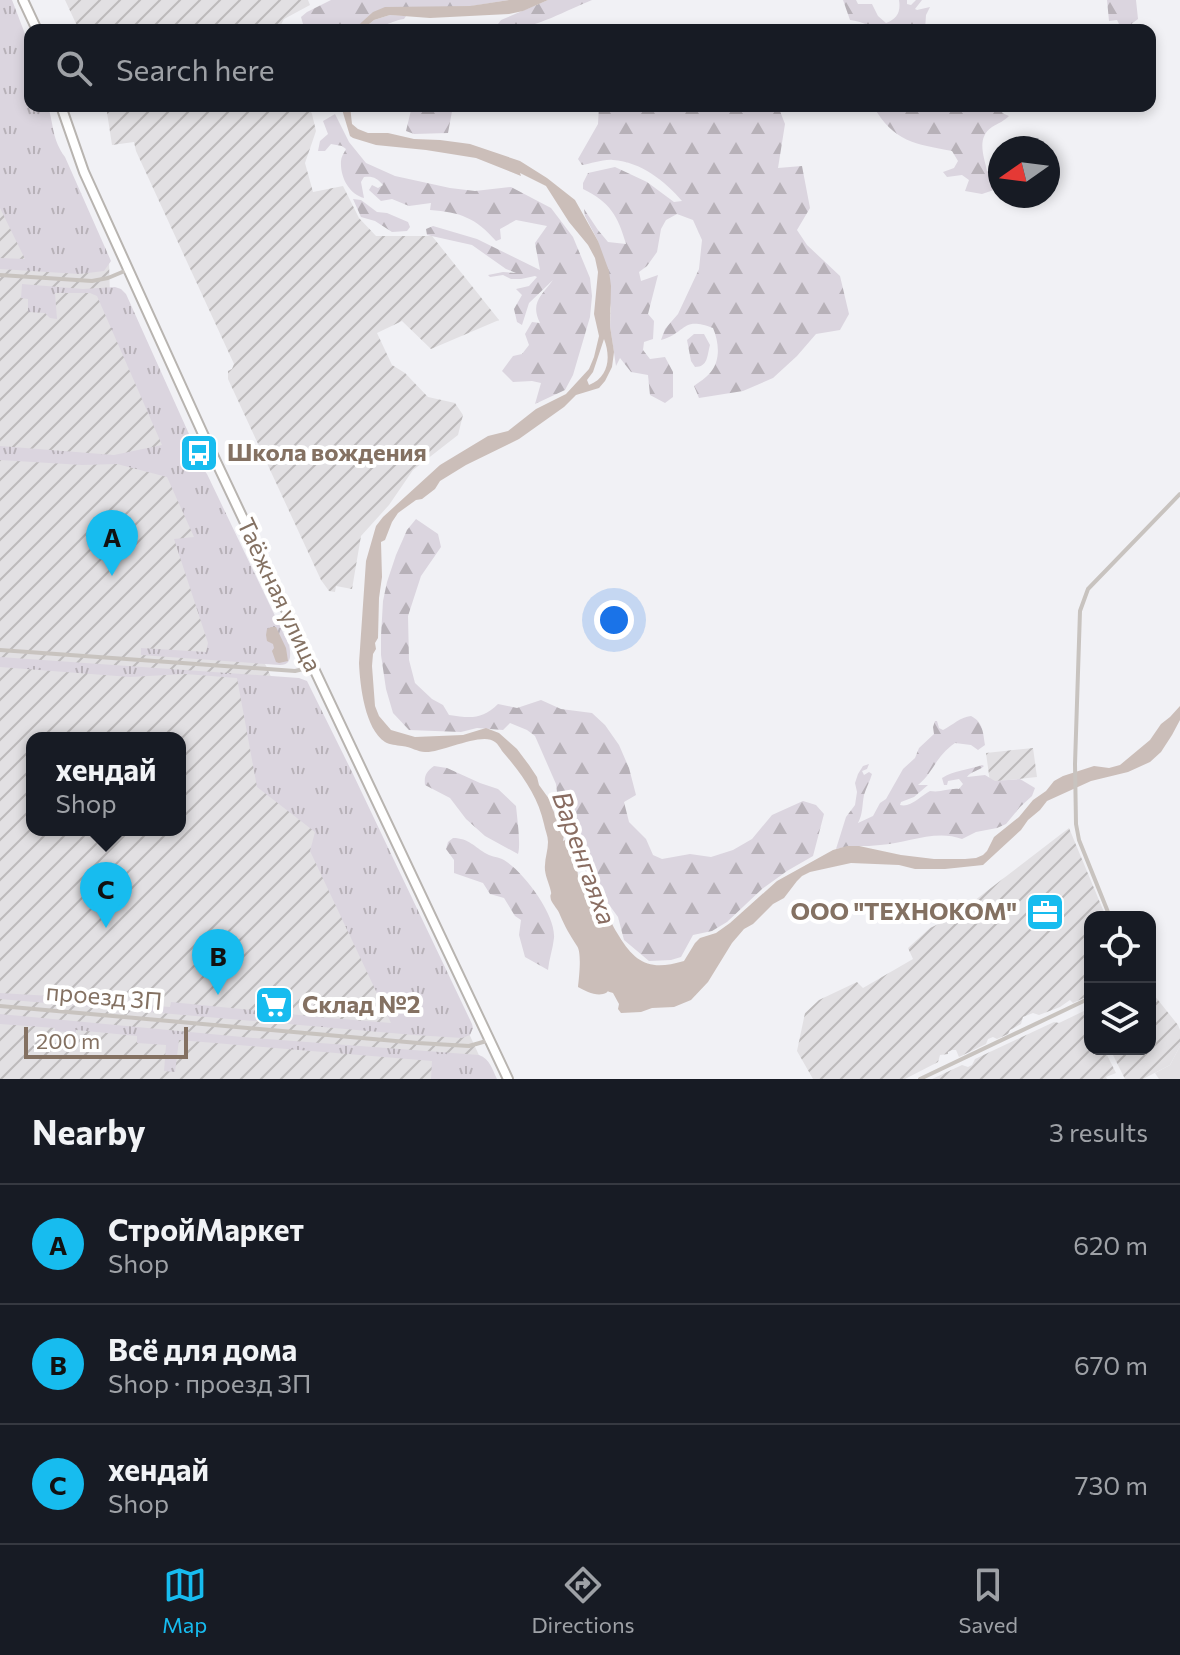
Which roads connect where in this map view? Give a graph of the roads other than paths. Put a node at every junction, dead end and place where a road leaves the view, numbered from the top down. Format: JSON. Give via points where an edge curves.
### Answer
{"nodes":[{"id":1,"x":23,"y":0,"type":"edge"},
{"id":2,"x":34,"y":24,"type":"edge"},
{"id":3,"x":63,"y":112,"type":"edge"},
{"id":4,"x":128,"y":269,"type":"junction"},
{"id":5,"x":0,"y":275,"type":"edge"},
{"id":6,"x":1180,"y":494,"type":"edge"},
{"id":7,"x":0,"y":650,"type":"edge"},
{"id":8,"x":313,"y":667,"type":"junction"},
{"id":9,"x":1108,"y":911,"type":"edge"},
{"id":10,"x":1084,"y":1001,"type":"edge"},
{"id":11,"x":0,"y":1006,"type":"edge"},
{"id":12,"x":490,"y":1040,"type":"junction"},
{"id":13,"x":508,"y":1079,"type":"edge"},
{"id":14,"x":920,"y":1079,"type":"edge"}],
"edges":[{"from":1,"to":2,"type":"highway"},
{"from":3,"to":4,"type":"highway","name":"Таёжная улица"},
{"from":4,"to":5,"type":"street","via":[[92,281]]},
{"from":4,"to":8,"type":"highway","name":"Таёжная улица"},
{"from":6,"to":9,"type":"street","via":[[1088,589],[1080,611],[1077,834]]},
{"from":7,"to":8,"type":"street","via":[[295,671]]},
{"from":8,"to":12,"type":"highway","name":"Таёжная улица"},
{"from":10,"to":14,"type":"street"},
{"from":11,"to":12,"type":"street","name":"проезд 3П","via":[[418,1043],[474,1046]]},
{"from":12,"to":13,"type":"highway","name":"Таёжная улица"}]}
